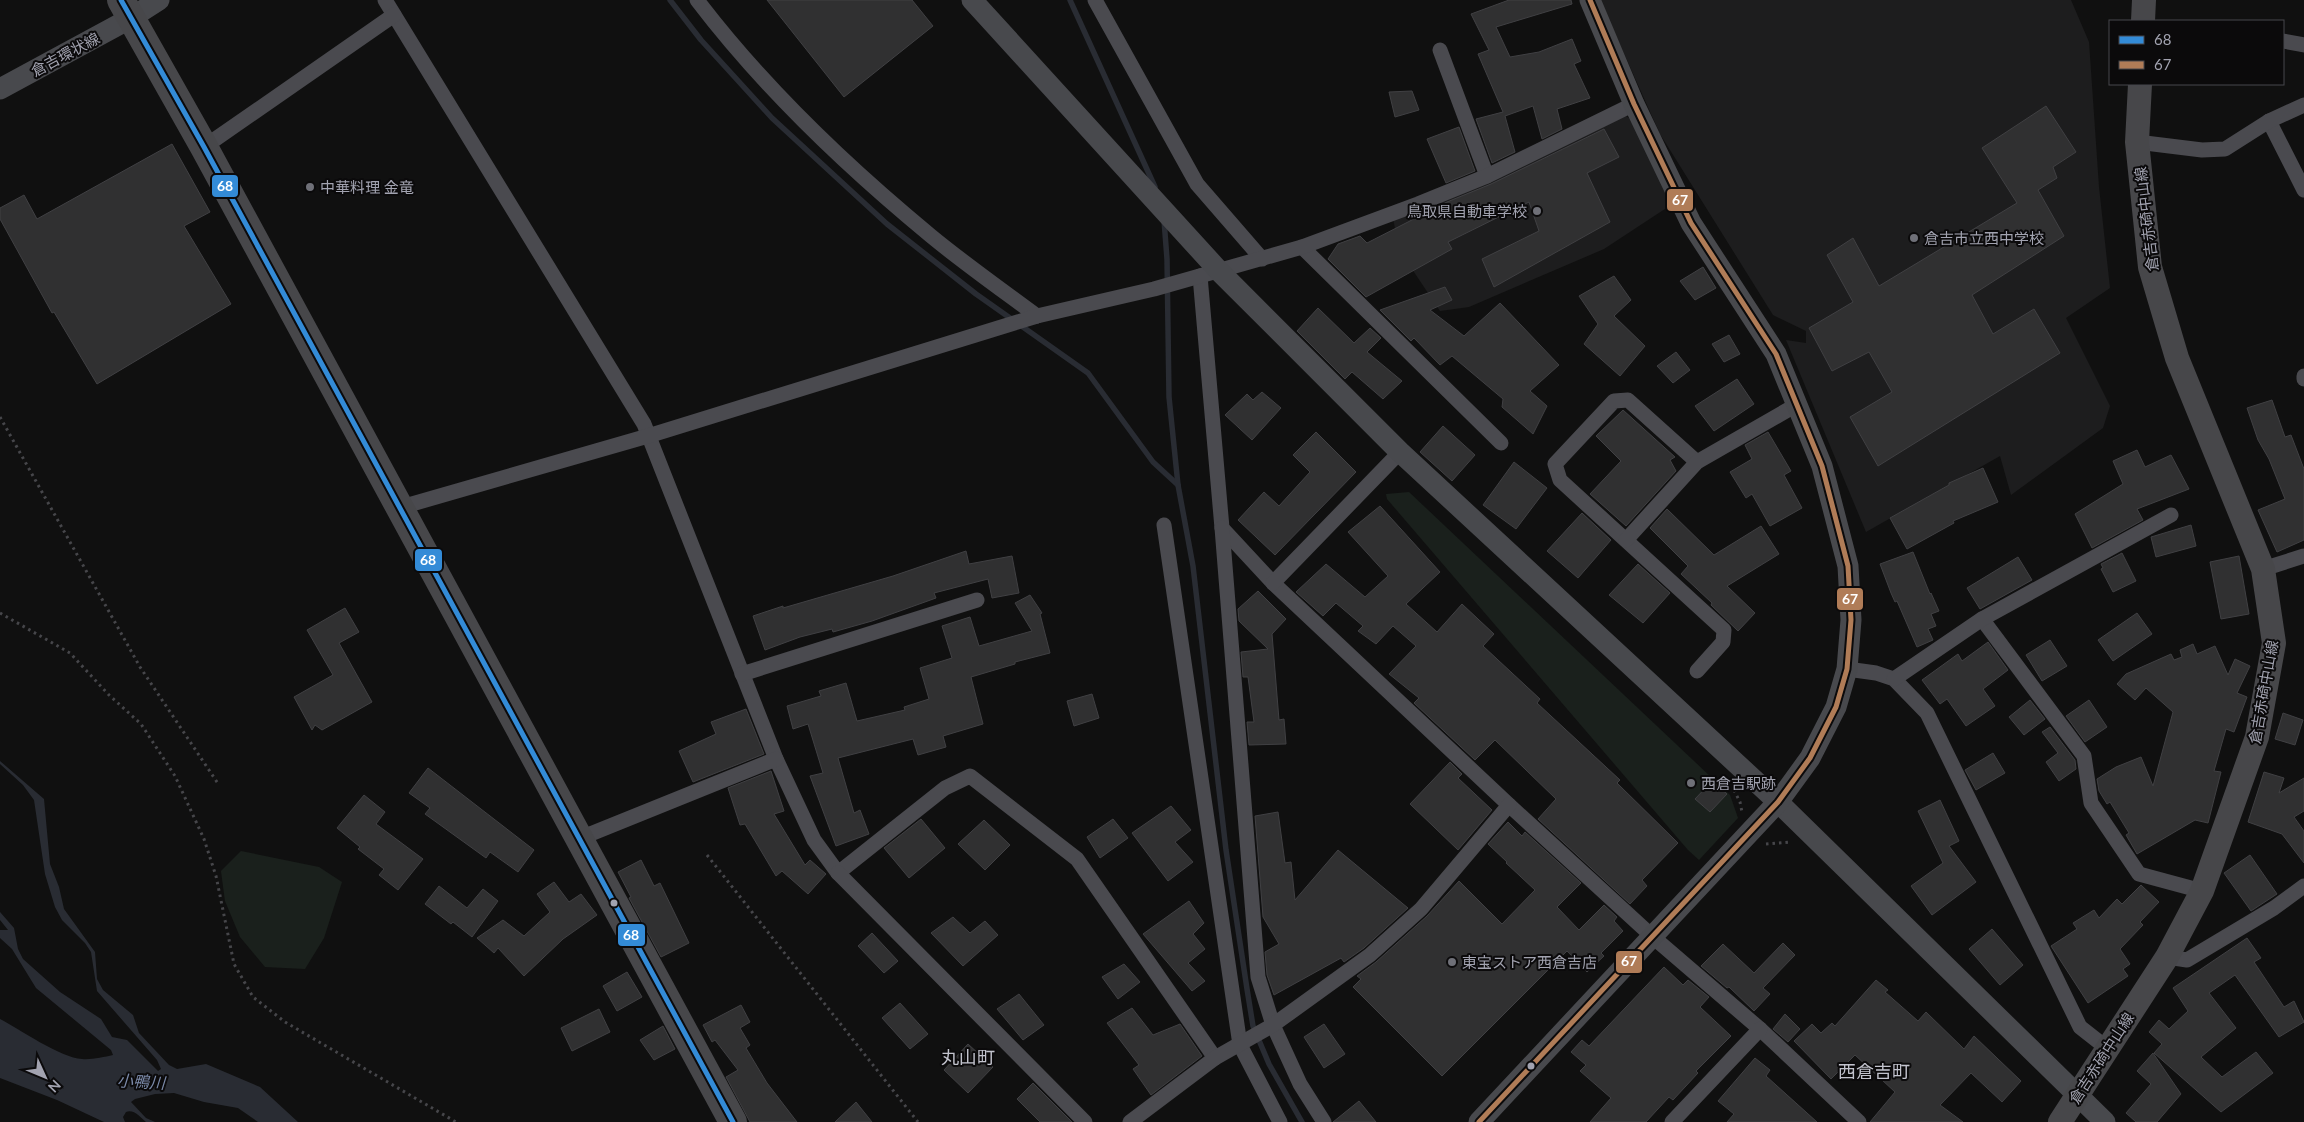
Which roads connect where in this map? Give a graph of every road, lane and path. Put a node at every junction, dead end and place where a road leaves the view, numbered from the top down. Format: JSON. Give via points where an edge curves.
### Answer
{"nodes":[{"id":1,"x":159,"y":0,"type":"edge"},
{"id":2,"x":385,"y":0,"type":"edge"},
{"id":3,"x":697,"y":0,"type":"edge"},
{"id":4,"x":972,"y":0,"type":"edge"},
{"id":5,"x":1095,"y":0,"type":"edge"},
{"id":6,"x":1590,"y":0,"type":"edge"},
{"id":7,"x":2144,"y":0,"type":"edge"},
{"id":8,"x":126,"y":9,"type":"edge"},
{"id":9,"x":394,"y":14,"type":"junction"},
{"id":10,"x":2143,"y":20,"type":"edge"},
{"id":11,"x":2284,"y":41,"type":"edge"},
{"id":12,"x":2304,"y":45,"type":"edge"},
{"id":13,"x":1440,"y":50,"type":"dead end"},
{"id":14,"x":2140,"y":85,"type":"edge"},
{"id":15,"x":0,"y":89,"type":"edge"},
{"id":16,"x":1634,"y":104,"type":"junction"},
{"id":17,"x":2304,"y":105,"type":"edge"},
{"id":18,"x":2269,"y":121,"type":"junction"},
{"id":19,"x":2138,"y":142,"type":"junction"},
{"id":20,"x":204,"y":147,"type":"junction"},
{"id":21,"x":1487,"y":176,"type":"junction"},
{"id":22,"x":2304,"y":190,"type":"edge"},
{"id":23,"x":1302,"y":247,"type":"junction"},
{"id":24,"x":1262,"y":259,"type":"junction"},
{"id":25,"x":1210,"y":274,"type":"junction"},
{"id":26,"x":1032,"y":318,"type":"junction"},
{"id":27,"x":1798,"y":404,"type":"junction"},
{"id":28,"x":0,"y":417,"type":"edge"},
{"id":29,"x":648,"y":436,"type":"junction"},
{"id":30,"x":1501,"y":443,"type":"dead end"},
{"id":31,"x":1400,"y":452,"type":"junction"},
{"id":32,"x":1697,"y":462,"type":"junction"},
{"id":33,"x":398,"y":508,"type":"junction"},
{"id":34,"x":2171,"y":515,"type":"dead end"},
{"id":35,"x":1164,"y":525,"type":"dead end"},
{"id":36,"x":1222,"y":528,"type":"junction"},
{"id":37,"x":1626,"y":540,"type":"junction"},
{"id":38,"x":2304,"y":556,"type":"edge"},
{"id":39,"x":2263,"y":569,"type":"junction"},
{"id":40,"x":1274,"y":582,"type":"junction"},
{"id":41,"x":977,"y":600,"type":"dead end"},
{"id":42,"x":0,"y":613,"type":"edge"},
{"id":43,"x":1982,"y":619,"type":"junction"},
{"id":44,"x":1847,"y":669,"type":"junction"},
{"id":45,"x":1697,"y":671,"type":"dead end"},
{"id":46,"x":742,"y":674,"type":"junction"},
{"id":47,"x":1894,"y":679,"type":"junction"},
{"id":48,"x":776,"y":759,"type":"junction"},
{"id":49,"x":219,"y":785,"type":"dead end"},
{"id":50,"x":1778,"y":802,"type":"junction"},
{"id":51,"x":1509,"y":805,"type":"junction"},
{"id":52,"x":578,"y":839,"type":"junction"},
{"id":53,"x":707,"y":855,"type":"dead end"},
{"id":54,"x":838,"y":873,"type":"junction"},
{"id":55,"x":2304,"y":886,"type":"edge"},
{"id":56,"x":2202,"y":891,"type":"junction"},
{"id":57,"x":1652,"y":937,"type":"junction"},
{"id":58,"x":2167,"y":956,"type":"junction"},
{"id":59,"x":1273,"y":1025,"type":"junction"},
{"id":60,"x":1760,"y":1029,"type":"junction"},
{"id":61,"x":1240,"y":1045,"type":"junction"},
{"id":62,"x":2108,"y":1049,"type":"junction"},
{"id":63,"x":1215,"y":1058,"type":"junction"},
{"id":64,"x":2076,"y":1095,"type":"junction"},
{"id":65,"x":456,"y":1122,"type":"edge"},
{"id":66,"x":733,"y":1122,"type":"edge"},
{"id":67,"x":918,"y":1122,"type":"edge"},
{"id":68,"x":1085,"y":1122,"type":"edge"},
{"id":69,"x":1130,"y":1122,"type":"edge"},
{"id":70,"x":1280,"y":1122,"type":"edge"},
{"id":71,"x":1324,"y":1122,"type":"edge"},
{"id":72,"x":1479,"y":1122,"type":"edge"},
{"id":73,"x":1672,"y":1122,"type":"edge"},
{"id":74,"x":1859,"y":1122,"type":"edge"},
{"id":75,"x":2060,"y":1122,"type":"edge"},
{"id":76,"x":2105,"y":1122,"type":"edge"}],
"edges":[{"from":1,"to":8,"type":"main road","name":"倉吉環状線"},
{"from":2,"to":9,"type":"street"},
{"from":3,"to":26,"type":"street","via":[[721,32],[822,140],[932,237]]},
{"from":4,"to":25,"type":"main road","via":[[1181,229]]},
{"from":5,"to":24,"type":"street","via":[[1197,184]]},
{"from":6,"to":16,"type":"main road"},
{"from":7,"to":10,"type":"main road"},
{"from":8,"to":15,"type":"main road","name":"倉吉環状線"},
{"from":8,"to":20,"type":"highway"},
{"from":9,"to":20,"type":"street"},
{"from":9,"to":29,"type":"street","via":[[644,424]]},
{"from":11,"to":12,"type":"street"},
{"from":13,"to":21,"type":"street"},
{"from":14,"to":19,"type":"main road","name":"倉吉赤碕中山線"},
{"from":16,"to":21,"type":"street"},
{"from":16,"to":27,"type":"main road","via":[[1691,223],[1776,354]]},
{"from":17,"to":18,"type":"street"},
{"from":18,"to":19,"type":"street","via":[[2225,149],[2202,150]]},
{"from":18,"to":22,"type":"street"},
{"from":19,"to":39,"type":"main road","name":"倉吉赤碕中山線","via":[[2153,276],[2177,358]]},
{"from":20,"to":33,"type":"highway"},
{"from":21,"to":23,"type":"street"},
{"from":23,"to":24,"type":"street"},
{"from":23,"to":30,"type":"street"},
{"from":24,"to":25,"type":"street"},
{"from":25,"to":26,"type":"street"},
{"from":25,"to":31,"type":"main road"},
{"from":25,"to":36,"type":"street"},
{"from":26,"to":29,"type":"street"},
{"from":27,"to":32,"type":"street"},
{"from":27,"to":44,"type":"main road","via":[[1822,466],[1848,566],[1851,620]]},
{"from":28,"to":49,"type":"path","via":[[140,667]]},
{"from":29,"to":33,"type":"street"},
{"from":29,"to":46,"type":"street"},
{"from":31,"to":40,"type":"street"},
{"from":31,"to":50,"type":"main road"},
{"from":32,"to":37,"type":"street"},
{"from":32,"to":37,"type":"street","via":[[1628,400],[1614,401],[1555,464],[1560,480]]},
{"from":33,"to":52,"type":"highway"},
{"from":34,"to":43,"type":"street"},
{"from":35,"to":61,"type":"street"},
{"from":36,"to":40,"type":"street"},
{"from":36,"to":59,"type":"street","via":[[1258,977]]},
{"from":37,"to":45,"type":"street","via":[[1724,630],[1723,642]]},
{"from":38,"to":39,"type":"street"},
{"from":39,"to":56,"type":"main road","name":"倉吉赤碕中山線","via":[[2274,643],[2257,737]]},
{"from":40,"to":51,"type":"street"},
{"from":41,"to":46,"type":"street"},
{"from":42,"to":65,"type":"path","via":[[70,653],[141,724],[175,776],[204,839],[216,876],[234,964],[253,997],[285,1022]]},
{"from":43,"to":47,"type":"street"},
{"from":43,"to":56,"type":"street","via":[[2084,756],[2091,803],[2139,874]]},
{"from":44,"to":47,"type":"street"},
{"from":44,"to":50,"type":"main road","via":[[1836,707],[1814,749]]},
{"from":46,"to":48,"type":"street"},
{"from":47,"to":62,"type":"street","via":[[1927,713],[2080,1027]]},
{"from":48,"to":52,"type":"street"},
{"from":48,"to":54,"type":"street","via":[[814,840]]},
{"from":50,"to":57,"type":"main road"},
{"from":50,"to":64,"type":"main road"},
{"from":51,"to":57,"type":"street"},
{"from":51,"to":59,"type":"street","via":[[1420,909],[1370,955]]},
{"from":52,"to":66,"type":"highway"},
{"from":53,"to":67,"type":"path"},
{"from":54,"to":63,"type":"street","via":[[944,788],[970,776],[1077,859]]},
{"from":54,"to":68,"type":"street"},
{"from":55,"to":58,"type":"street","via":[[2274,908],[2186,960]]},
{"from":56,"to":58,"type":"main road","name":"倉吉赤碕中山線"},
{"from":57,"to":60,"type":"street"},
{"from":57,"to":72,"type":"main road"},
{"from":58,"to":62,"type":"main road","name":"倉吉赤碕中山線"},
{"from":59,"to":61,"type":"street"},
{"from":59,"to":71,"type":"street","via":[[1300,1084]]},
{"from":60,"to":73,"type":"street"},
{"from":60,"to":74,"type":"street"},
{"from":61,"to":63,"type":"street"},
{"from":61,"to":70,"type":"street"},
{"from":62,"to":64,"type":"main road","name":"倉吉赤碕中山線"},
{"from":63,"to":69,"type":"street"},
{"from":64,"to":75,"type":"main road","name":"倉吉赤碕中山線"},
{"from":64,"to":76,"type":"main road"}]}
